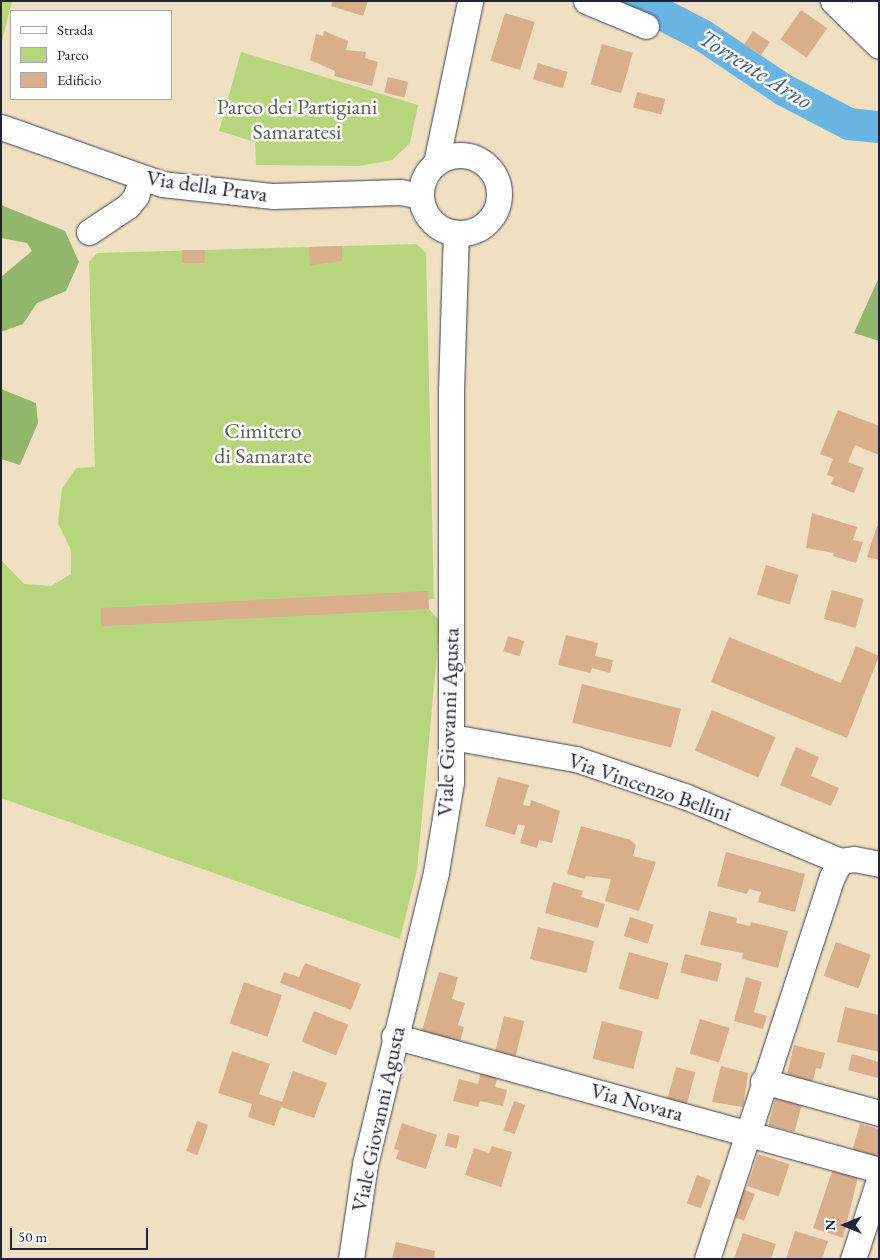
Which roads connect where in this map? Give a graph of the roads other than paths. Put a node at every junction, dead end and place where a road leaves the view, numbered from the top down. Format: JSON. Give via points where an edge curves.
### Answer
{"nodes":[{"id":1,"x":470,"y":1,"type":"edge"},
{"id":2,"x":586,"y":1,"type":"edge"},
{"id":3,"x":833,"y":1,"type":"edge"},
{"id":4,"x":865,"y":1,"type":"edge"},
{"id":5,"x":879,"y":16,"type":"edge"},
{"id":6,"x":646,"y":26,"type":"dead end"},
{"id":7,"x":878,"y":44,"type":"edge"},
{"id":8,"x":447,"y":119,"type":"junction"},
{"id":9,"x":1,"y":128,"type":"edge"},
{"id":10,"x":468,"y":155,"type":"junction"},
{"id":11,"x":436,"y":163,"type":"junction"},
{"id":12,"x":141,"y":179,"type":"junction"},
{"id":13,"x":420,"y":196,"type":"junction"},
{"id":14,"x":89,"y":232,"type":"dead end"},
{"id":15,"x":456,"y":234,"type":"junction"},
{"id":16,"x":452,"y":737,"type":"junction"},
{"id":17,"x":840,"y":861,"type":"junction"},
{"id":18,"x":879,"y":864,"type":"edge"},
{"id":19,"x":394,"y":1036,"type":"junction"},
{"id":20,"x":763,"y":1081,"type":"junction"},
{"id":21,"x":879,"y":1113,"type":"edge"},
{"id":22,"x":747,"y":1132,"type":"junction"},
{"id":23,"x":879,"y":1170,"type":"edge"},
{"id":24,"x":879,"y":1180,"type":"edge"},
{"id":25,"x":352,"y":1259,"type":"edge"},
{"id":26,"x":707,"y":1259,"type":"edge"},
{"id":27,"x":853,"y":1259,"type":"edge"}],
"edges":[{"from":1,"to":8,"type":"street"},
{"from":2,"to":6,"type":"street"},
{"from":3,"to":7,"type":"street"},
{"from":4,"to":5,"type":"street"},
{"from":8,"to":10,"type":"street"},
{"from":8,"to":11,"type":"street"},
{"from":9,"to":12,"type":"street","name":"Via della Prava"},
{"from":10,"to":11,"type":"street","via":[[451,155]]},
{"from":10,"to":15,"type":"street","via":[[484,162],[495,175],[500,192],[497,209],[488,223],[473,232]]},
{"from":11,"to":13,"type":"street","via":[[424,177]]},
{"from":12,"to":13,"type":"street","name":"Via della Prava","via":[[273,196],[400,192]]},
{"from":12,"to":14,"type":"street","via":[[136,196],[128,206]]},
{"from":13,"to":15,"type":"street","via":[[425,214],[438,228]]},
{"from":15,"to":16,"type":"street","name":"Viale Giovanni Agusta","via":[[451,390]]},
{"from":16,"to":17,"type":"street","name":"Via Vincenzo Bellini","via":[[576,759],[687,797]]},
{"from":16,"to":19,"type":"street","name":"Viale Giovanni Agusta","via":[[445,827]]},
{"from":17,"to":18,"type":"street","name":"Via Vincenzo Bellini","via":[[854,859]]},
{"from":17,"to":20,"type":"street"},
{"from":19,"to":22,"type":"street","name":"Via Novara"},
{"from":19,"to":25,"type":"street","name":"Viale Giovanni Agusta","via":[[365,1164]]},
{"from":20,"to":21,"type":"street"},
{"from":20,"to":22,"type":"street"},
{"from":22,"to":23,"type":"street","name":"Via Novara"},
{"from":22,"to":26,"type":"street"},
{"from":24,"to":27,"type":"street"}]}
